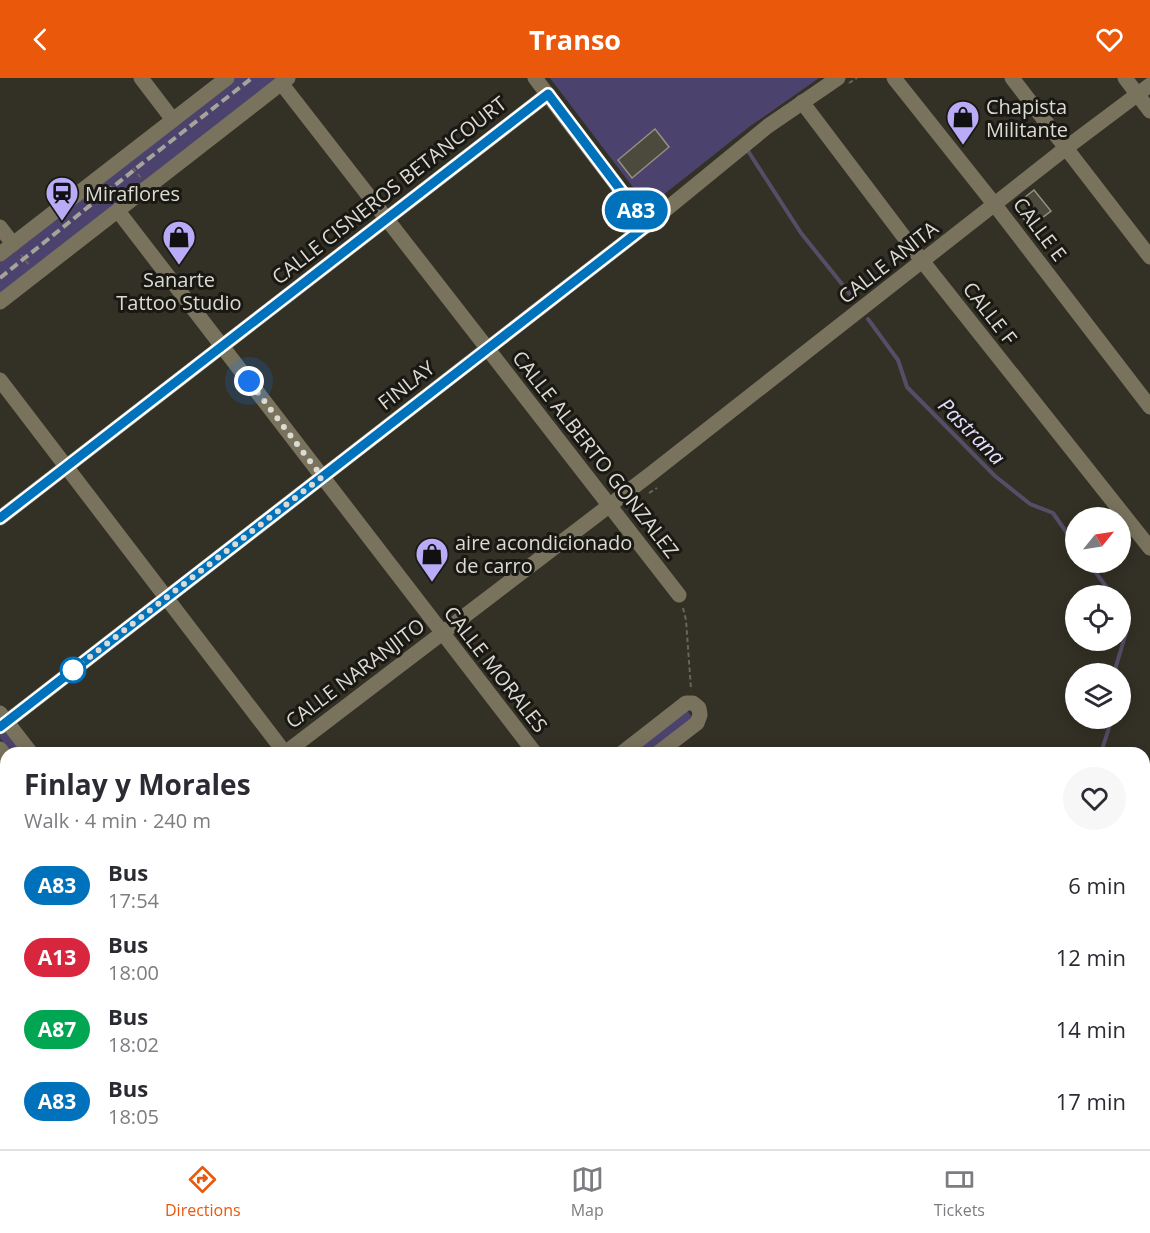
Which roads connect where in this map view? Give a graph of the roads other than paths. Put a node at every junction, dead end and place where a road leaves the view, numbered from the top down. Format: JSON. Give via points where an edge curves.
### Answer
{"nodes":[{"id":1,"x":141,"y":78,"type":"edge"},
{"id":2,"x":227,"y":78,"type":"edge"},
{"id":3,"x":535,"y":78,"type":"edge"},
{"id":4,"x":838,"y":78,"type":"edge"},
{"id":5,"x":894,"y":78,"type":"edge"},
{"id":6,"x":1012,"y":78,"type":"edge"},
{"id":7,"x":1125,"y":78,"type":"edge"},
{"id":8,"x":285,"y":81,"type":"edge"},
{"id":9,"x":1144,"y":90,"type":"edge"},
{"id":10,"x":548,"y":94,"type":"junction"},
{"id":11,"x":802,"y":102,"type":"junction"},
{"id":12,"x":1150,"y":111,"type":"edge"},
{"id":13,"x":173,"y":120,"type":"junction"},
{"id":14,"x":1066,"y":148,"type":"junction"},
{"id":15,"x":995,"y":205,"type":"junction"},
{"id":16,"x":118,"y":211,"type":"junction"},
{"id":17,"x":387,"y":219,"type":"junction"},
{"id":18,"x":647,"y":225,"type":"junction"},
{"id":19,"x":0,"y":227,"type":"edge"},
{"id":20,"x":13,"y":244,"type":"junction"},
{"id":21,"x":0,"y":254,"type":"edge"},
{"id":22,"x":1150,"y":257,"type":"edge"},
{"id":23,"x":923,"y":262,"type":"junction"},
{"id":24,"x":0,"y":302,"type":"edge"},
{"id":25,"x":222,"y":346,"type":"junction"},
{"id":26,"x":488,"y":348,"type":"junction"},
{"id":27,"x":0,"y":380,"type":"edge"},
{"id":28,"x":1150,"y":407,"type":"edge"},
{"id":29,"x":66,"y":467,"type":"junction"},
{"id":30,"x":652,"y":473,"type":"joint"},
{"id":31,"x":322,"y":477,"type":"junction"},
{"id":32,"x":610,"y":505,"type":"junction"},
{"id":33,"x":0,"y":518,"type":"edge"},
{"id":34,"x":1150,"y":548,"type":"edge"},
{"id":35,"x":679,"y":595,"type":"road end"},
{"id":36,"x":166,"y":598,"type":"junction"},
{"id":37,"x":442,"y":633,"type":"junction"},
{"id":38,"x":2,"y":720,"type":"edge"},
{"id":39,"x":26,"y":747,"type":"edge"},
{"id":40,"x":280,"y":747,"type":"edge"},
{"id":41,"x":293,"y":747,"type":"edge"},
{"id":42,"x":530,"y":747,"type":"edge"},
{"id":43,"x":630,"y":747,"type":"edge"},
{"id":44,"x":666,"y":747,"type":"edge"}],
"edges":[{"from":1,"to":13,"type":"street"},
{"from":2,"to":13,"type":"street"},
{"from":3,"to":10,"type":"street"},
{"from":4,"to":11,"type":"street","name":"FINLAY"},
{"from":5,"to":15,"type":"street","name":"CALLE E"},
{"from":6,"to":14,"type":"street"},
{"from":7,"to":9,"type":"street"},
{"from":8,"to":16,"type":"street"},
{"from":8,"to":17,"type":"street","name":"CALLE ALBERTO GONZALEZ"},
{"from":9,"to":12,"type":"street"},
{"from":9,"to":14,"type":"street","name":"CALLE ANITA"},
{"from":10,"to":17,"type":"street","name":"CALLE CISNEROS BETANCOURT"},
{"from":10,"to":18,"type":"street"},
{"from":11,"to":18,"type":"street","name":"FINLAY"},
{"from":11,"to":23,"type":"street","name":"CALLE F"},
{"from":13,"to":20,"type":"street"},
{"from":14,"to":15,"type":"street","name":"CALLE ANITA"},
{"from":14,"to":22,"type":"street"},
{"from":15,"to":23,"type":"street","name":"CALLE ANITA"},
{"from":15,"to":28,"type":"street","name":"CALLE E"},
{"from":16,"to":24,"type":"street"},
{"from":16,"to":25,"type":"street","name":"CALLE MORALES"},
{"from":17,"to":25,"type":"street","name":"CALLE CISNEROS BETANCOURT"},
{"from":17,"to":26,"type":"street","name":"CALLE ALBERTO GONZALEZ"},
{"from":18,"to":26,"type":"street","name":"FINLAY"},
{"from":19,"to":20,"type":"street"},
{"from":20,"to":21,"type":"street"},
{"from":23,"to":30,"type":"street","name":"CALLE ANITA"},
{"from":23,"to":34,"type":"street","name":"CALLE F"},
{"from":25,"to":29,"type":"street","name":"CALLE CISNEROS BETANCOURT"},
{"from":25,"to":31,"type":"street","name":"CALLE MORALES"},
{"from":26,"to":31,"type":"street","name":"FINLAY"},
{"from":26,"to":32,"type":"street","name":"CALLE ALBERTO GONZALEZ"},
{"from":27,"to":29,"type":"street"},
{"from":29,"to":33,"type":"street","name":"CALLE CISNEROS BETANCOURT"},
{"from":29,"to":36,"type":"street"},
{"from":30,"to":32,"type":"street","name":"CALLE NARANJITO"},
{"from":31,"to":36,"type":"street","name":"FINLAY"},
{"from":31,"to":37,"type":"street","name":"CALLE MORALES"},
{"from":32,"to":35,"type":"street","name":"CALLE ALBERTO GONZALEZ"},
{"from":32,"to":37,"type":"street","name":"CALLE NARANJITO"},
{"from":36,"to":38,"type":"street","name":"FINLAY"},
{"from":36,"to":40,"type":"street"},
{"from":37,"to":41,"type":"street","name":"CALLE NARANJITO"},
{"from":37,"to":42,"type":"street","name":"CALLE MORALES"},
{"from":38,"to":39,"type":"street"},
{"from":43,"to":44,"type":"street","via":[[686,703],[693,703],[699,708],[697,723]]}]}
